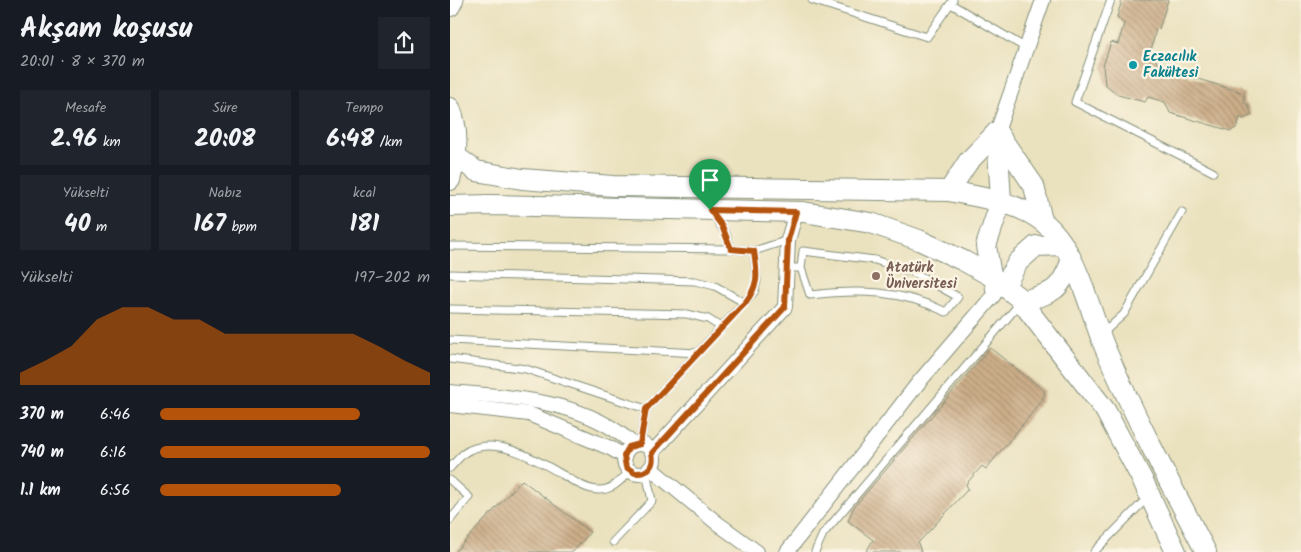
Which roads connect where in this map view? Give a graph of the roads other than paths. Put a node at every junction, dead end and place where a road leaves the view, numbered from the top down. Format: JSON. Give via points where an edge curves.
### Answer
{"nodes":[{"id":1,"x":453,"y":0,"type":"edge"},
{"id":2,"x":812,"y":0,"type":"edge"},
{"id":3,"x":1043,"y":0,"type":"edge"},
{"id":4,"x":1111,"y":0,"type":"edge"},
{"id":5,"x":952,"y":2,"type":"edge"},
{"id":6,"x":450,"y":6,"type":"edge"},
{"id":7,"x":1026,"y":48,"type":"junction"},
{"id":8,"x":450,"y":108,"type":"edge"},
{"id":9,"x":997,"y":132,"type":"junction"},
{"id":10,"x":457,"y":157,"type":"junction"},
{"id":11,"x":1213,"y":172,"type":"dead end"},
{"id":12,"x":450,"y":180,"type":"edge"},
{"id":13,"x":949,"y":191,"type":"junction"},
{"id":14,"x":1001,"y":201,"type":"junction"},
{"id":15,"x":450,"y":206,"type":"edge"},
{"id":16,"x":710,"y":210,"type":"junction"},
{"id":17,"x":796,"y":212,"type":"junction"},
{"id":18,"x":1182,"y":212,"type":"dead end"},
{"id":19,"x":1042,"y":221,"type":"junction"},
{"id":20,"x":788,"y":240,"type":"junction"},
{"id":21,"x":450,"y":246,"type":"edge"},
{"id":22,"x":731,"y":249,"type":"junction"},
{"id":23,"x":754,"y":251,"type":"junction"},
{"id":24,"x":1067,"y":254,"type":"junction"},
{"id":25,"x":794,"y":268,"type":"junction"},
{"id":26,"x":450,"y":274,"type":"edge"},
{"id":27,"x":997,"y":286,"type":"junction"},
{"id":28,"x":1022,"y":302,"type":"junction"},
{"id":29,"x":745,"y":303,"type":"junction"},
{"id":30,"x":450,"y":309,"type":"edge"},
{"id":31,"x":722,"y":328,"type":"junction"},
{"id":32,"x":1100,"y":335,"type":"junction"},
{"id":33,"x":450,"y":340,"type":"edge"},
{"id":34,"x":698,"y":353,"type":"junction"},
{"id":35,"x":450,"y":359,"type":"edge"},
{"id":36,"x":450,"y":392,"type":"edge"},
{"id":37,"x":450,"y":405,"type":"edge"},
{"id":38,"x":646,"y":409,"type":"junction"},
{"id":39,"x":637,"y":444,"type":"junction"},
{"id":40,"x":652,"y":453,"type":"junction"},
{"id":41,"x":624,"y":456,"type":"junction"},
{"id":42,"x":450,"y":468,"type":"edge"},
{"id":43,"x":648,"y":470,"type":"junction"},
{"id":44,"x":630,"y":471,"type":"junction"},
{"id":45,"x":450,"y":480,"type":"edge"},
{"id":46,"x":1150,"y":495,"type":"junction"},
{"id":47,"x":450,"y":520,"type":"edge"},
{"id":48,"x":613,"y":542,"type":"dead end"},
{"id":49,"x":757,"y":552,"type":"edge"},
{"id":50,"x":787,"y":552,"type":"edge"},
{"id":51,"x":816,"y":552,"type":"edge"},
{"id":52,"x":1094,"y":552,"type":"edge"},
{"id":53,"x":1176,"y":552,"type":"edge"},
{"id":54,"x":1206,"y":552,"type":"edge"}],
"edges":[{"from":1,"to":6,"type":"main road"},
{"from":2,"to":5,"type":"lane","via":[[927,37]]},
{"from":3,"to":7,"type":"street"},
{"from":4,"to":11,"type":"lane","via":[[1075,102]]},
{"from":5,"to":7,"type":"lane"},
{"from":7,"to":9,"type":"street"},
{"from":8,"to":10,"type":"main road","via":[[455,120]]},
{"from":9,"to":13,"type":"main road","via":[[968,162]]},
{"from":9,"to":14,"type":"main road"},
{"from":9,"to":19,"type":"main road","via":[[1034,186]]},
{"from":10,"to":12,"type":"main road"},
{"from":10,"to":13,"type":"main road","via":[[476,171],[522,179],[604,186]]},
{"from":13,"to":14,"type":"main road"},
{"from":14,"to":19,"type":"main road"},
{"from":14,"to":27,"type":"main road","via":[[986,246]]},
{"from":15,"to":16,"type":"main road"},
{"from":16,"to":17,"type":"main road"},
{"from":16,"to":22,"type":"lane","via":[[722,226]]},
{"from":17,"to":20,"type":"street"},
{"from":17,"to":27,"type":"main road","via":[[871,223],[919,240]]},
{"from":18,"to":32,"type":"lane","via":[[1124,314]]},
{"from":19,"to":24,"type":"main road"},
{"from":20,"to":23,"type":"lane"},
{"from":20,"to":25,"type":"street"},
{"from":21,"to":22,"type":"lane"},
{"from":22,"to":23,"type":"lane"},
{"from":23,"to":29,"type":"lane","via":[[757,282]]},
{"from":24,"to":27,"type":"main road","via":[[1036,246]]},
{"from":24,"to":28,"type":"main road","via":[[1064,282],[1049,294]]},
{"from":24,"to":32,"type":"main road"},
{"from":25,"to":25,"type":"lane","via":[[803,251],[875,260],[915,273],[958,297],[946,312],[930,304],[878,291],[852,290],[810,295]]},
{"from":25,"to":40,"type":"street","via":[[781,314]]},
{"from":26,"to":29,"type":"lane","via":[[695,281],[715,286]]},
{"from":27,"to":28,"type":"main road"},
{"from":27,"to":50,"type":"street"},
{"from":28,"to":46,"type":"main road","via":[[1105,410]]},
{"from":28,"to":51,"type":"lane","via":[[823,534]]},
{"from":29,"to":31,"type":"lane"},
{"from":30,"to":31,"type":"lane","via":[[687,314],[708,319]]},
{"from":31,"to":34,"type":"lane"},
{"from":32,"to":54,"type":"main road","via":[[1164,472]]},
{"from":33,"to":34,"type":"lane"},
{"from":34,"to":38,"type":"lane"},
{"from":35,"to":38,"type":"lane","via":[[526,369]]},
{"from":36,"to":39,"type":"street","via":[[559,407],[610,426]]},
{"from":37,"to":41,"type":"street","via":[[530,414]]},
{"from":38,"to":39,"type":"lane"},
{"from":39,"to":40,"type":"street","via":[[649,448]]},
{"from":39,"to":41,"type":"street","via":[[629,447]]},
{"from":40,"to":43,"type":"street","via":[[654,458]]},
{"from":41,"to":44,"type":"street"},
{"from":42,"to":44,"type":"lane","via":[[464,454],[484,448],[502,448],[524,454],[578,484],[598,490],[613,487]]},
{"from":43,"to":44,"type":"street"},
{"from":43,"to":48,"type":"lane","via":[[652,501]]},
{"from":43,"to":49,"type":"street"},
{"from":45,"to":47,"type":"lane","via":[[469,498]]},
{"from":46,"to":52,"type":"lane"},
{"from":46,"to":53,"type":"main road"}]}
